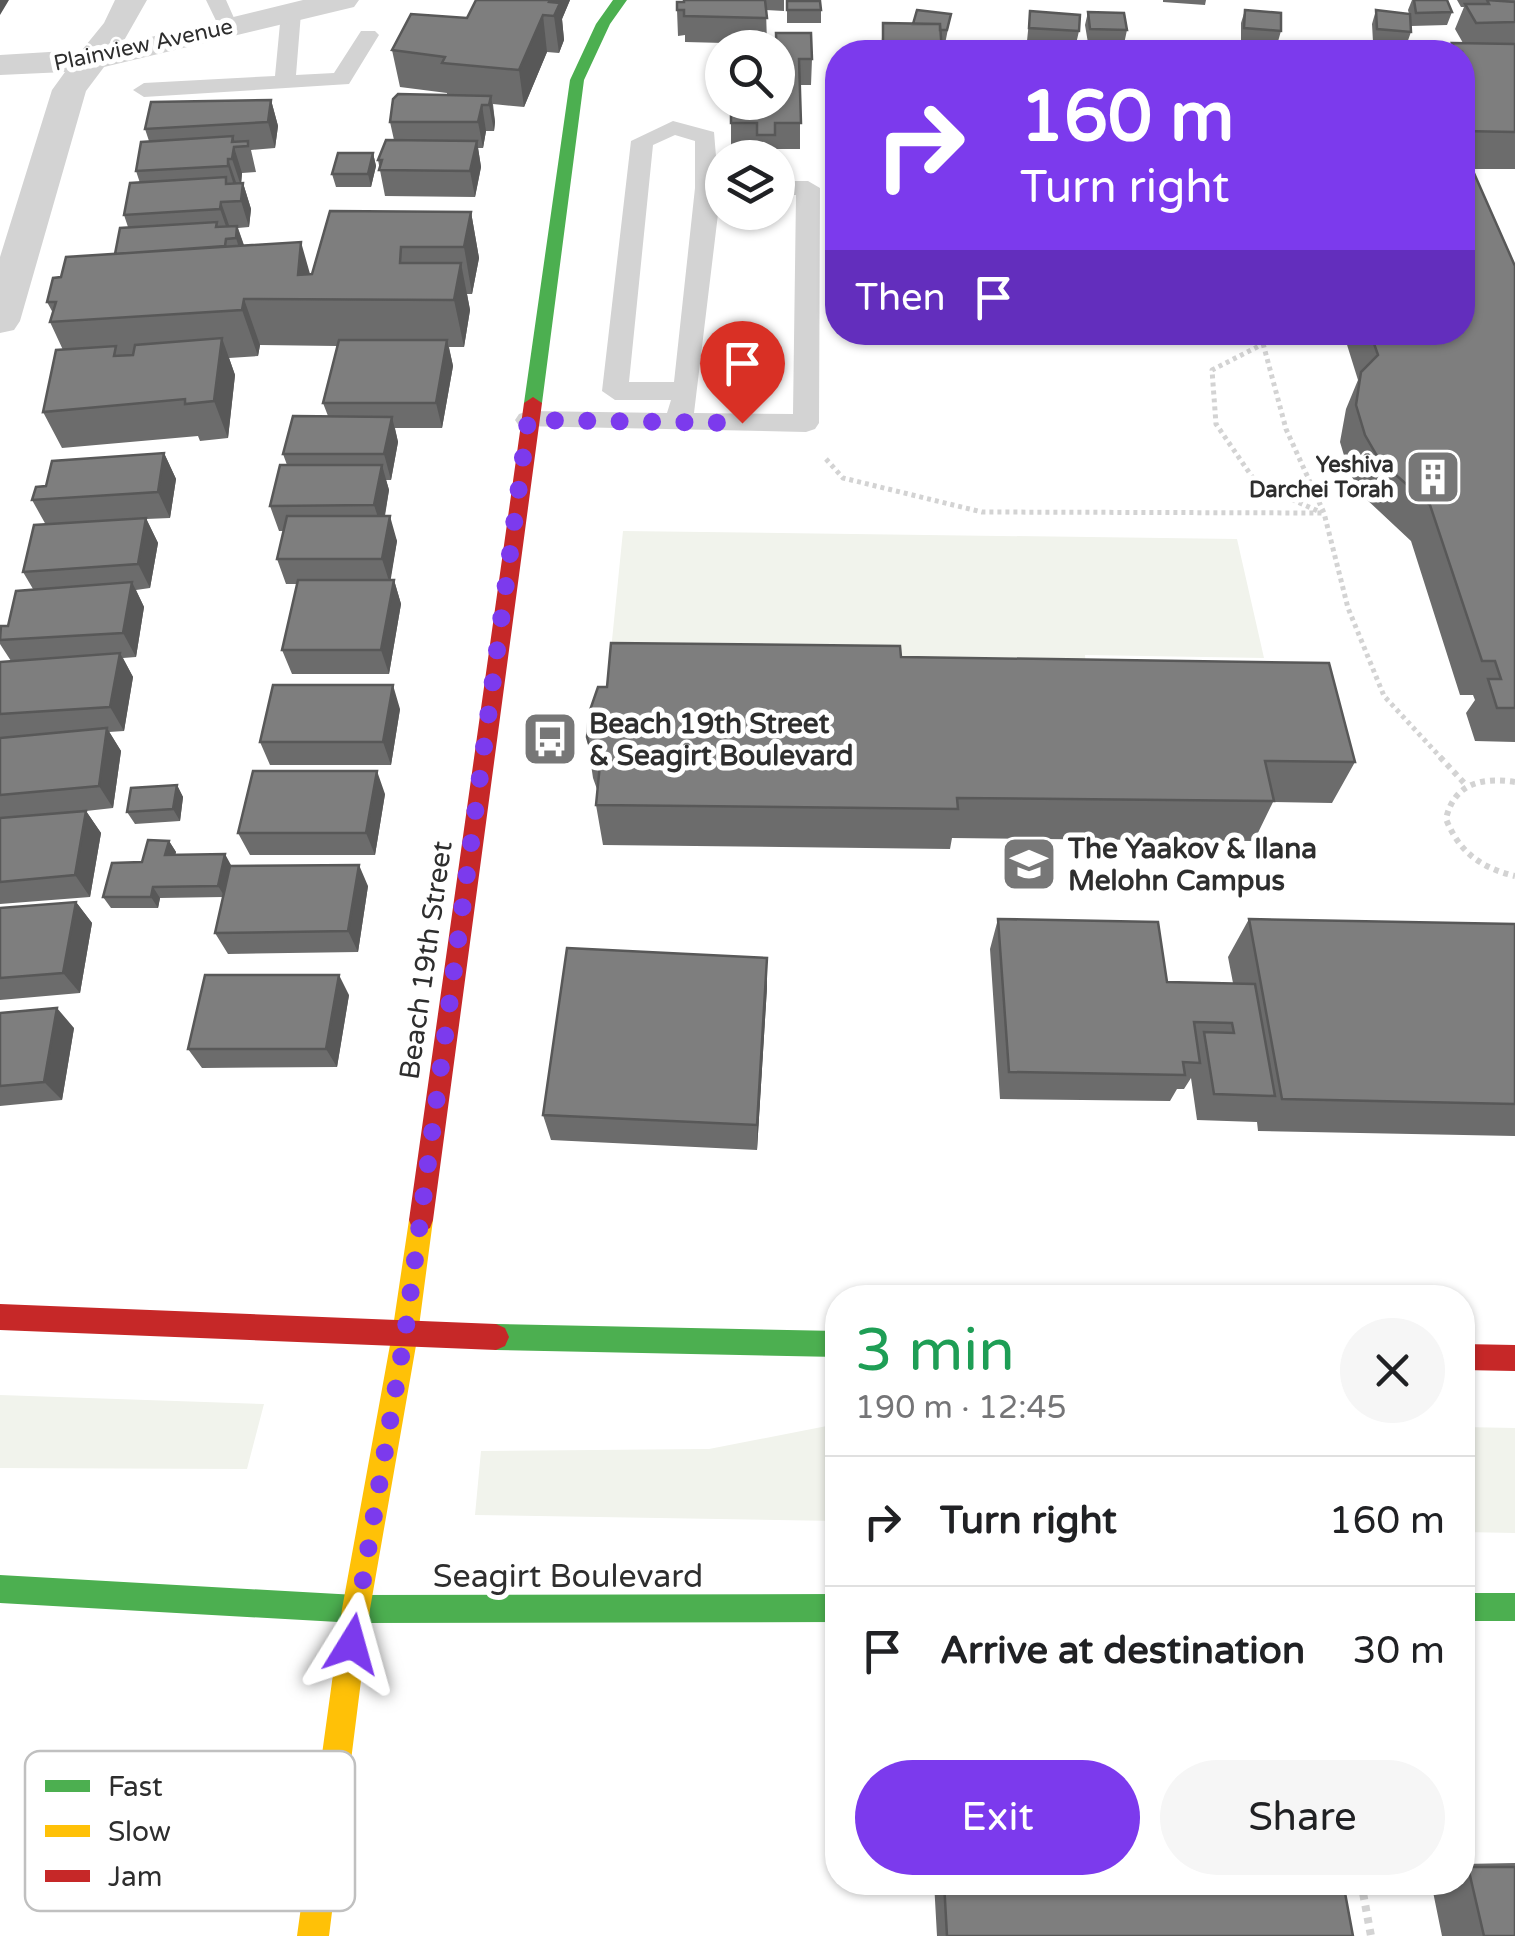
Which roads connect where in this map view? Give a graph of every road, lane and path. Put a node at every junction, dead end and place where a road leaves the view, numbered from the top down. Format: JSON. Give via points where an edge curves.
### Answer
{"nodes":[{"id":1,"x":131,"y":0,"type":"edge"},
{"id":2,"x":342,"y":0,"type":"edge"},
{"id":3,"x":620,"y":0,"type":"edge"},
{"id":4,"x":291,"y":12,"type":"junction"},
{"id":5,"x":222,"y":13,"type":"edge"},
{"id":6,"x":368,"y":35,"type":"dead end"},
{"id":7,"x":90,"y":60,"type":"junction"},
{"id":8,"x":0,"y":65,"type":"edge"},
{"id":9,"x":285,"y":80,"type":"junction"},
{"id":10,"x":144,"y":90,"type":"dead end"},
{"id":11,"x":707,"y":140,"type":"edge"},
{"id":12,"x":795,"y":188,"type":"edge"},
{"id":13,"x":709,"y":230,"type":"edge"},
{"id":14,"x":0,"y":321,"type":"edge"},
{"id":15,"x":1262,"y":345,"type":"edge"},
{"id":16,"x":1264,"y":345,"type":"edge"},
{"id":17,"x":686,"y":392,"type":"junction"},
{"id":18,"x":528,"y":420,"type":"junction"},
{"id":19,"x":678,"y":422,"type":"junction"},
{"id":20,"x":806,"y":423,"type":"junction"},
{"id":21,"x":1324,"y":513,"type":"junction"},
{"id":22,"x":1515,"y":782,"type":"edge"},
{"id":23,"x":1466,"y":784,"type":"junction"},
{"id":24,"x":1515,"y":876,"type":"edge"},
{"id":25,"x":0,"y":1317,"type":"edge"},
{"id":26,"x":405,"y":1334,"type":"junction"},
{"id":27,"x":825,"y":1344,"type":"edge"},
{"id":28,"x":1475,"y":1357,"type":"edge"},
{"id":29,"x":1515,"y":1358,"type":"edge"},
{"id":30,"x":0,"y":1589,"type":"edge"},
{"id":31,"x":1475,"y":1607,"type":"edge"},
{"id":32,"x":1515,"y":1607,"type":"edge"},
{"id":33,"x":825,"y":1608,"type":"edge"},
{"id":34,"x":356,"y":1609,"type":"junction"},
{"id":35,"x":337,"y":1751,"type":"edge"},
{"id":36,"x":1363,"y":1895,"type":"edge"},
{"id":37,"x":316,"y":1911,"type":"edge"},
{"id":38,"x":313,"y":1936,"type":"edge"},
{"id":39,"x":1371,"y":1936,"type":"edge"}],
"edges":[{"from":1,"to":7,"type":"street"},
{"from":2,"to":4,"type":"street","name":"Plainview Avenue"},
{"from":3,"to":18,"type":"street","name":"Beach 19th Street","via":[[577,80]]},
{"from":4,"to":5,"type":"street","name":"Plainview Avenue"},
{"from":4,"to":9,"type":"lane"},
{"from":5,"to":7,"type":"street","name":"Plainview Avenue"},
{"from":6,"to":9,"type":"lane","via":[[341,79]]},
{"from":7,"to":8,"type":"street","name":"Plainview Avenue"},
{"from":7,"to":14,"type":"street","via":[[68,90]]},
{"from":9,"to":10,"type":"lane"},
{"from":11,"to":17,"type":"lane","via":[[673,128],[642,141],[615,391]]},
{"from":12,"to":20,"type":"lane","via":[[808,188]]},
{"from":13,"to":17,"type":"lane"},
{"from":15,"to":21,"type":"path","via":[[1212,370],[1216,424],[1257,484]]},
{"from":16,"to":21,"type":"path","via":[[1286,429]]},
{"from":17,"to":19,"type":"lane"},
{"from":18,"to":19,"type":"lane"},
{"from":18,"to":26,"type":"street","name":"Beach 19th Street"},
{"from":19,"to":20,"type":"lane"},
{"from":20,"to":21,"type":"path","via":[[816,449],[843,478],[982,512]]},
{"from":21,"to":23,"type":"path","via":[[1348,608],[1384,696]]},
{"from":22,"to":23,"type":"path"},
{"from":23,"to":24,"type":"path","via":[[1448,805],[1450,834],[1477,863]]},
{"from":25,"to":26,"type":"street"},
{"from":26,"to":27,"type":"street"},
{"from":26,"to":34,"type":"street","name":"Beach 19th Street"},
{"from":28,"to":29,"type":"street"},
{"from":30,"to":34,"type":"street","name":"Seagirt Boulevard"},
{"from":31,"to":32,"type":"street"},
{"from":33,"to":34,"type":"street","name":"Seagirt Boulevard"},
{"from":34,"to":35,"type":"street","name":"Beach 19th Street"},
{"from":36,"to":39,"type":"path"},
{"from":37,"to":38,"type":"street","name":"Beach 19th Street"}]}
